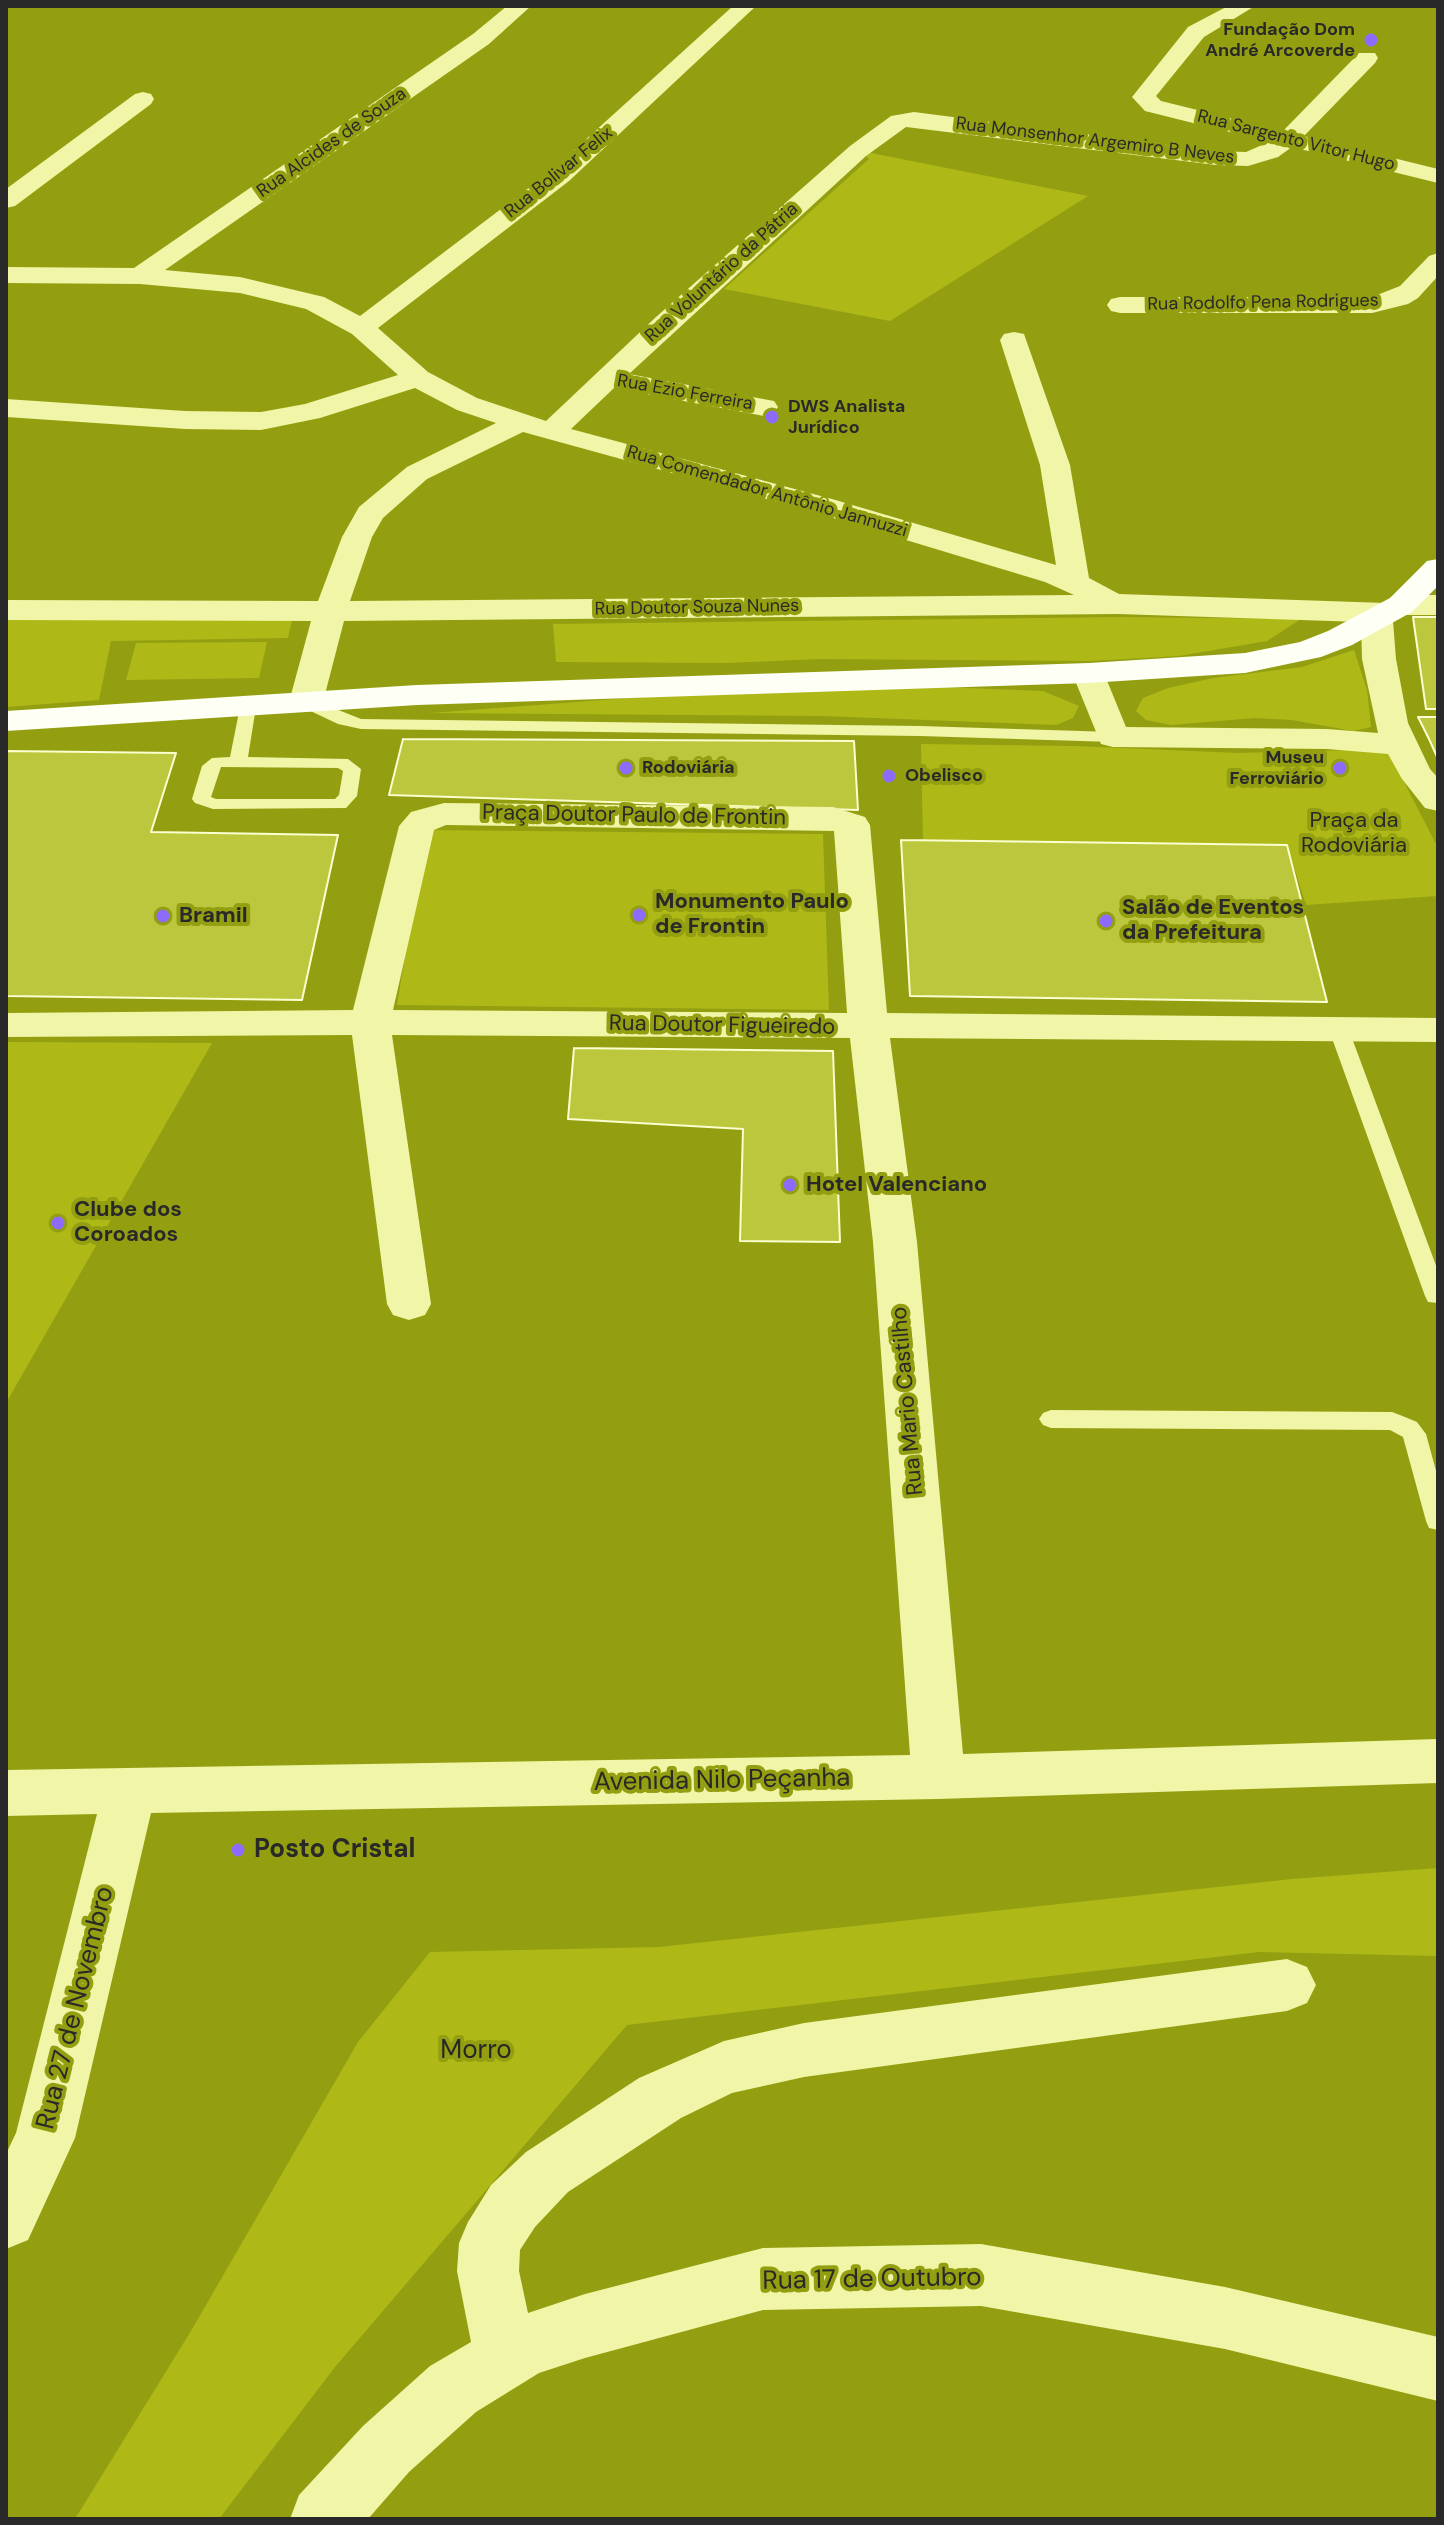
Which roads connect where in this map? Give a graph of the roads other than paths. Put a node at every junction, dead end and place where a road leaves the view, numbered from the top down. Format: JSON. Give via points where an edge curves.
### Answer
{"nodes":[{"id":1,"x":520,"y":6,"type":"edge"},
{"id":2,"x":745,"y":6,"type":"edge"},
{"id":3,"x":1244,"y":6,"type":"edge"},
{"id":4,"x":1367,"y":58,"type":"dead end"},
{"id":5,"x":143,"y":99,"type":"dead end"},
{"id":6,"x":899,"y":121,"type":"joint"},
{"id":7,"x":1287,"y":140,"type":"junction"},
{"id":8,"x":1438,"y":176,"type":"edge"},
{"id":9,"x":6,"y":201,"type":"edge"},
{"id":10,"x":1438,"y":261,"type":"edge"},
{"id":11,"x":6,"y":275,"type":"edge"},
{"id":12,"x":140,"y":276,"type":"junction"},
{"id":13,"x":1120,"y":305,"type":"dead end"},
{"id":14,"x":362,"y":328,"type":"junction"},
{"id":15,"x":1014,"y":340,"type":"dead end"},
{"id":16,"x":418,"y":378,"type":"junction"},
{"id":17,"x":607,"y":378,"type":"junction"},
{"id":18,"x":764,"y":407,"type":"dead end"},
{"id":19,"x":6,"y":408,"type":"edge"},
{"id":20,"x":520,"y":423,"type":"junction"},
{"id":21,"x":551,"y":432,"type":"junction"},
{"id":22,"x":1438,"y":568,"type":"edge"},
{"id":23,"x":1074,"y":581,"type":"junction"},
{"id":24,"x":1118,"y":604,"type":"junction"},
{"id":25,"x":1438,"y":605,"type":"edge"},
{"id":26,"x":6,"y":610,"type":"edge"},
{"id":27,"x":330,"y":611,"type":"junction"},
{"id":28,"x":1389,"y":612,"type":"junction"},
{"id":29,"x":1089,"y":673,"type":"junction"},
{"id":30,"x":306,"y":702,"type":"junction"},
{"id":31,"x":248,"y":707,"type":"junction"},
{"id":32,"x":6,"y":721,"type":"edge"},
{"id":33,"x":1113,"y":737,"type":"junction"},
{"id":34,"x":1399,"y":745,"type":"junction"},
{"id":35,"x":238,"y":763,"type":"junction"},
{"id":36,"x":1438,"y":800,"type":"edge"},
{"id":37,"x":370,"y":1022,"type":"junction"},
{"id":38,"x":6,"y":1025,"type":"edge"},
{"id":39,"x":868,"y":1026,"type":"junction"},
{"id":40,"x":1339,"y":1030,"type":"junction"},
{"id":41,"x":1438,"y":1030,"type":"edge"},
{"id":42,"x":1436,"y":1296,"type":"edge"},
{"id":43,"x":409,"y":1304,"type":"dead end"},
{"id":44,"x":1051,"y":1419,"type":"dead end"},
{"id":45,"x":1438,"y":1521,"type":"edge"},
{"id":46,"x":1438,"y":1761,"type":"edge"},
{"id":47,"x":938,"y":1777,"type":"junction"},
{"id":48,"x":129,"y":1792,"type":"junction"},
{"id":49,"x":6,"y":1793,"type":"edge"},
{"id":50,"x":1287,"y":1985,"type":"dead end"},
{"id":51,"x":6,"y":2219,"type":"edge"},
{"id":52,"x":506,"y":2357,"type":"junction"},
{"id":53,"x":1438,"y":2369,"type":"edge"},
{"id":54,"x":323,"y":2519,"type":"edge"}],
"edges":[{"from":1,"to":12,"type":"street","name":"Rua Alcides de Souza","via":[[443,66]]},
{"from":2,"to":14,"type":"street","name":"Rua Bolivar Felix","via":[[560,176]]},
{"from":3,"to":7,"type":"street","name":"Rua Sargento Vitor Hugo","via":[[1190,24],[1143,97],[1153,106]]},
{"from":4,"to":7,"type":"street","name":"Rua Monsenhor Argemiro B Neves"},
{"from":5,"to":9,"type":"street"},
{"from":6,"to":7,"type":"street","name":"Rua Monsenhor Argemiro B Neves","via":[[1231,159],[1259,157]]},
{"from":6,"to":17,"type":"street","name":"Rua Voluntário da Pátria","via":[[858,151]]},
{"from":7,"to":8,"type":"street","name":"Rua Sargento Vitor Hugo"},
{"from":10,"to":13,"type":"street","name":"Rua Rodolfo Pena Rodrigues","via":[[1409,292],[1372,305]]},
{"from":11,"to":12,"type":"street","name":"Rua Comendador Antônio Jannuzzi"},
{"from":12,"to":14,"type":"street","name":"Rua Comendador Antônio Jannuzzi","via":[[281,293],[315,303]]},
{"from":14,"to":16,"type":"street","name":"Rua Comendador Antônio Jannuzzi"},
{"from":15,"to":23,"type":"street","via":[[1055,465]]},
{"from":16,"to":19,"type":"street","via":[[322,409],[261,421]]},
{"from":16,"to":20,"type":"street","name":"Rua Comendador Antônio Jannuzzi","via":[[467,404]]},
{"from":17,"to":18,"type":"street","name":"Rua Ezio Ferreira"},
{"from":17,"to":21,"type":"street","name":"Rua Voluntário da Pátria"},
{"from":20,"to":21,"type":"street","name":"Rua Comendador Antônio Jannuzzi"},
{"from":20,"to":27,"type":"street","via":[[417,473],[370,513]]},
{"from":21,"to":23,"type":"street","name":"Rua Comendador Antônio Jannuzzi"},
{"from":22,"to":28,"type":"main road"},
{"from":23,"to":24,"type":"street","name":"Rua Comendador Antônio Jannuzzi"},
{"from":24,"to":27,"type":"street","name":"Rua Doutor Souza Nunes"},
{"from":24,"to":28,"type":"street","name":"Rua Doutor Souza Nunes"},
{"from":25,"to":28,"type":"street","name":"Rua Doutor Souza Nunes"},
{"from":26,"to":27,"type":"street","name":"Rua Doutor Souza Nunes"},
{"from":27,"to":30,"type":"street"},
{"from":28,"to":29,"type":"main road","via":[[1309,650],[1245,663]]},
{"from":28,"to":34,"type":"street","via":[[1379,659]]},
{"from":29,"to":30,"type":"main road"},
{"from":29,"to":33,"type":"street"},
{"from":30,"to":31,"type":"main road"},
{"from":30,"to":33,"type":"lane","via":[[361,724]]},
{"from":31,"to":32,"type":"main road"},
{"from":31,"to":35,"type":"lane"},
{"from":33,"to":34,"type":"street"},
{"from":34,"to":36,"type":"street"},
{"from":35,"to":35,"type":"lane","via":[[213,764],[201,799],[213,804],[333,805],[348,796],[352,769],[342,763]]},
{"from":37,"to":38,"type":"street","name":"Rua Doutor Figueiredo"},
{"from":37,"to":39,"type":"street","name":"Rua Doutor Figueiredo"},
{"from":37,"to":39,"type":"street","name":"Praça Doutor Paulo de Frontin","via":[[417,826],[434,816],[475,814],[848,822],[854,829]]},
{"from":37,"to":43,"type":"street"},
{"from":39,"to":40,"type":"street","name":"Rua Doutor Figueiredo"},
{"from":39,"to":47,"type":"street","name":"Rua Mario Castilho","via":[[895,1242]]},
{"from":40,"to":41,"type":"street","name":"Rua Doutor Figueiredo"},
{"from":40,"to":42,"type":"lane"},
{"from":44,"to":45,"type":"lane","via":[[1392,1421],[1414,1434]]},
{"from":46,"to":47,"type":"street","name":"Avenida Nilo Peçanha"},
{"from":47,"to":48,"type":"street","name":"Avenida Nilo Peçanha"},
{"from":48,"to":49,"type":"street","name":"Avenida Nilo Peçanha"},
{"from":48,"to":51,"type":"street","name":"Rua 27 de Novembro","via":[[45,2138]]},
{"from":50,"to":52,"type":"street","via":[[804,2050],[724,2068],[660,2098],[547,2172],[513,2206],[490,2243],[488,2271]]},
{"from":52,"to":53,"type":"street","name":"Rua 17 de Outubro","via":[[585,2326],[763,2279],[981,2275],[1225,2318]]},
{"from":52,"to":54,"type":"street","name":"Rua 17 de Outubro","via":[[453,2389],[386,2449]]}]}
